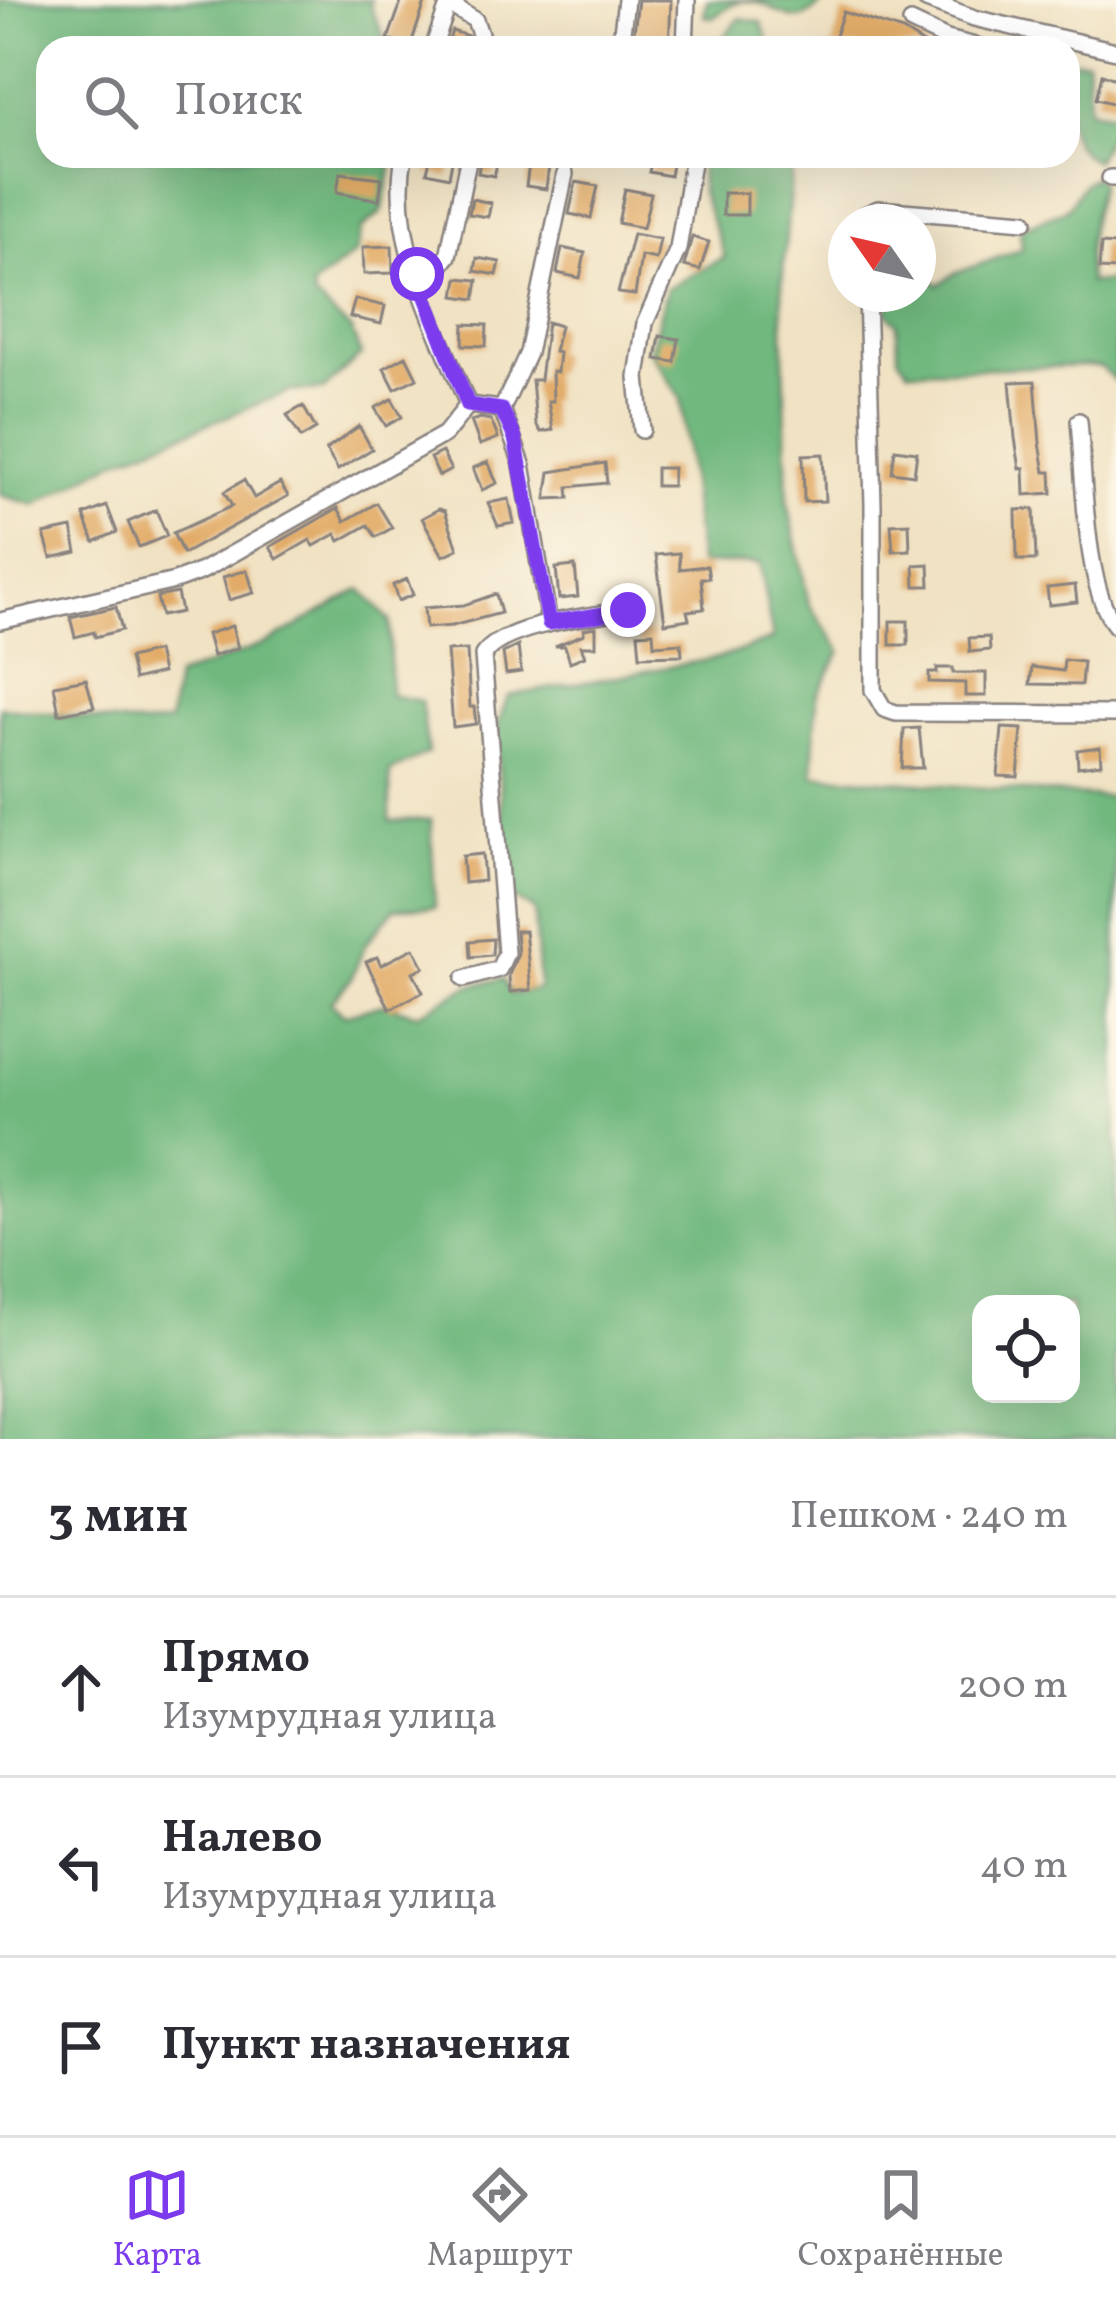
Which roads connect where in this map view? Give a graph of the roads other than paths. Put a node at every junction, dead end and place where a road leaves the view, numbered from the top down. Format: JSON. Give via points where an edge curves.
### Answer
{"nodes":[{"id":1,"x":626,"y":0,"type":"edge"},
{"id":2,"x":687,"y":0,"type":"edge"},
{"id":3,"x":926,"y":0,"type":"edge"},
{"id":4,"x":450,"y":2,"type":"edge"},
{"id":5,"x":911,"y":22,"type":"dead end"},
{"id":6,"x":437,"y":36,"type":"edge"},
{"id":7,"x":481,"y":36,"type":"edge"},
{"id":8,"x":622,"y":36,"type":"edge"},
{"id":9,"x":686,"y":36,"type":"edge"},
{"id":10,"x":941,"y":36,"type":"edge"},
{"id":11,"x":1035,"y":36,"type":"edge"},
{"id":12,"x":1080,"y":46,"type":"edge"},
{"id":13,"x":1116,"y":51,"type":"edge"},
{"id":14,"x":403,"y":168,"type":"edge"},
{"id":15,"x":463,"y":168,"type":"edge"},
{"id":16,"x":691,"y":168,"type":"edge"},
{"id":17,"x":565,"y":174,"type":"dead end"},
{"id":18,"x":936,"y":214,"type":"edge"},
{"id":19,"x":1025,"y":221,"type":"dead end"},
{"id":20,"x":417,"y":274,"type":"junction"},
{"id":21,"x":867,"y":312,"type":"edge"},
{"id":22,"x":468,"y":405,"type":"junction"},
{"id":23,"x":502,"y":410,"type":"junction"},
{"id":24,"x":1079,"y":421,"type":"dead end"},
{"id":25,"x":642,"y":430,"type":"dead end"},
{"id":26,"x":628,"y":610,"type":"dead end"},
{"id":27,"x":0,"y":621,"type":"edge"},
{"id":28,"x":549,"y":623,"type":"junction"},
{"id":29,"x":1116,"y":626,"type":"edge"},
{"id":30,"x":1116,"y":715,"type":"edge"},
{"id":31,"x":464,"y":979,"type":"dead end"}],
"edges":[{"from":1,"to":8,"type":"street"},
{"from":2,"to":9,"type":"street"},
{"from":3,"to":11,"type":"street"},
{"from":4,"to":6,"type":"street"},
{"from":4,"to":7,"type":"street","via":[[475,20]]},
{"from":5,"to":10,"type":"street"},
{"from":12,"to":13,"type":"street"},
{"from":14,"to":20,"type":"street","via":[[399,202]]},
{"from":15,"to":20,"type":"street","via":[[448,256]]},
{"from":16,"to":25,"type":"street","via":[[678,249],[645,323],[637,377]]},
{"from":17,"to":23,"type":"street","via":[[528,353]]},
{"from":18,"to":19,"type":"street"},
{"from":20,"to":22,"type":"street"},
{"from":21,"to":30,"type":"street","via":[[876,700],[896,713]]},
{"from":22,"to":23,"type":"street"},
{"from":22,"to":27,"type":"street","via":[[445,434],[202,571]]},
{"from":23,"to":28,"type":"street","via":[[522,464]]},
{"from":24,"to":29,"type":"street","via":[[1093,564]]},
{"from":26,"to":28,"type":"street"},
{"from":28,"to":31,"type":"street","via":[[483,655],[506,953],[499,969]]}]}
